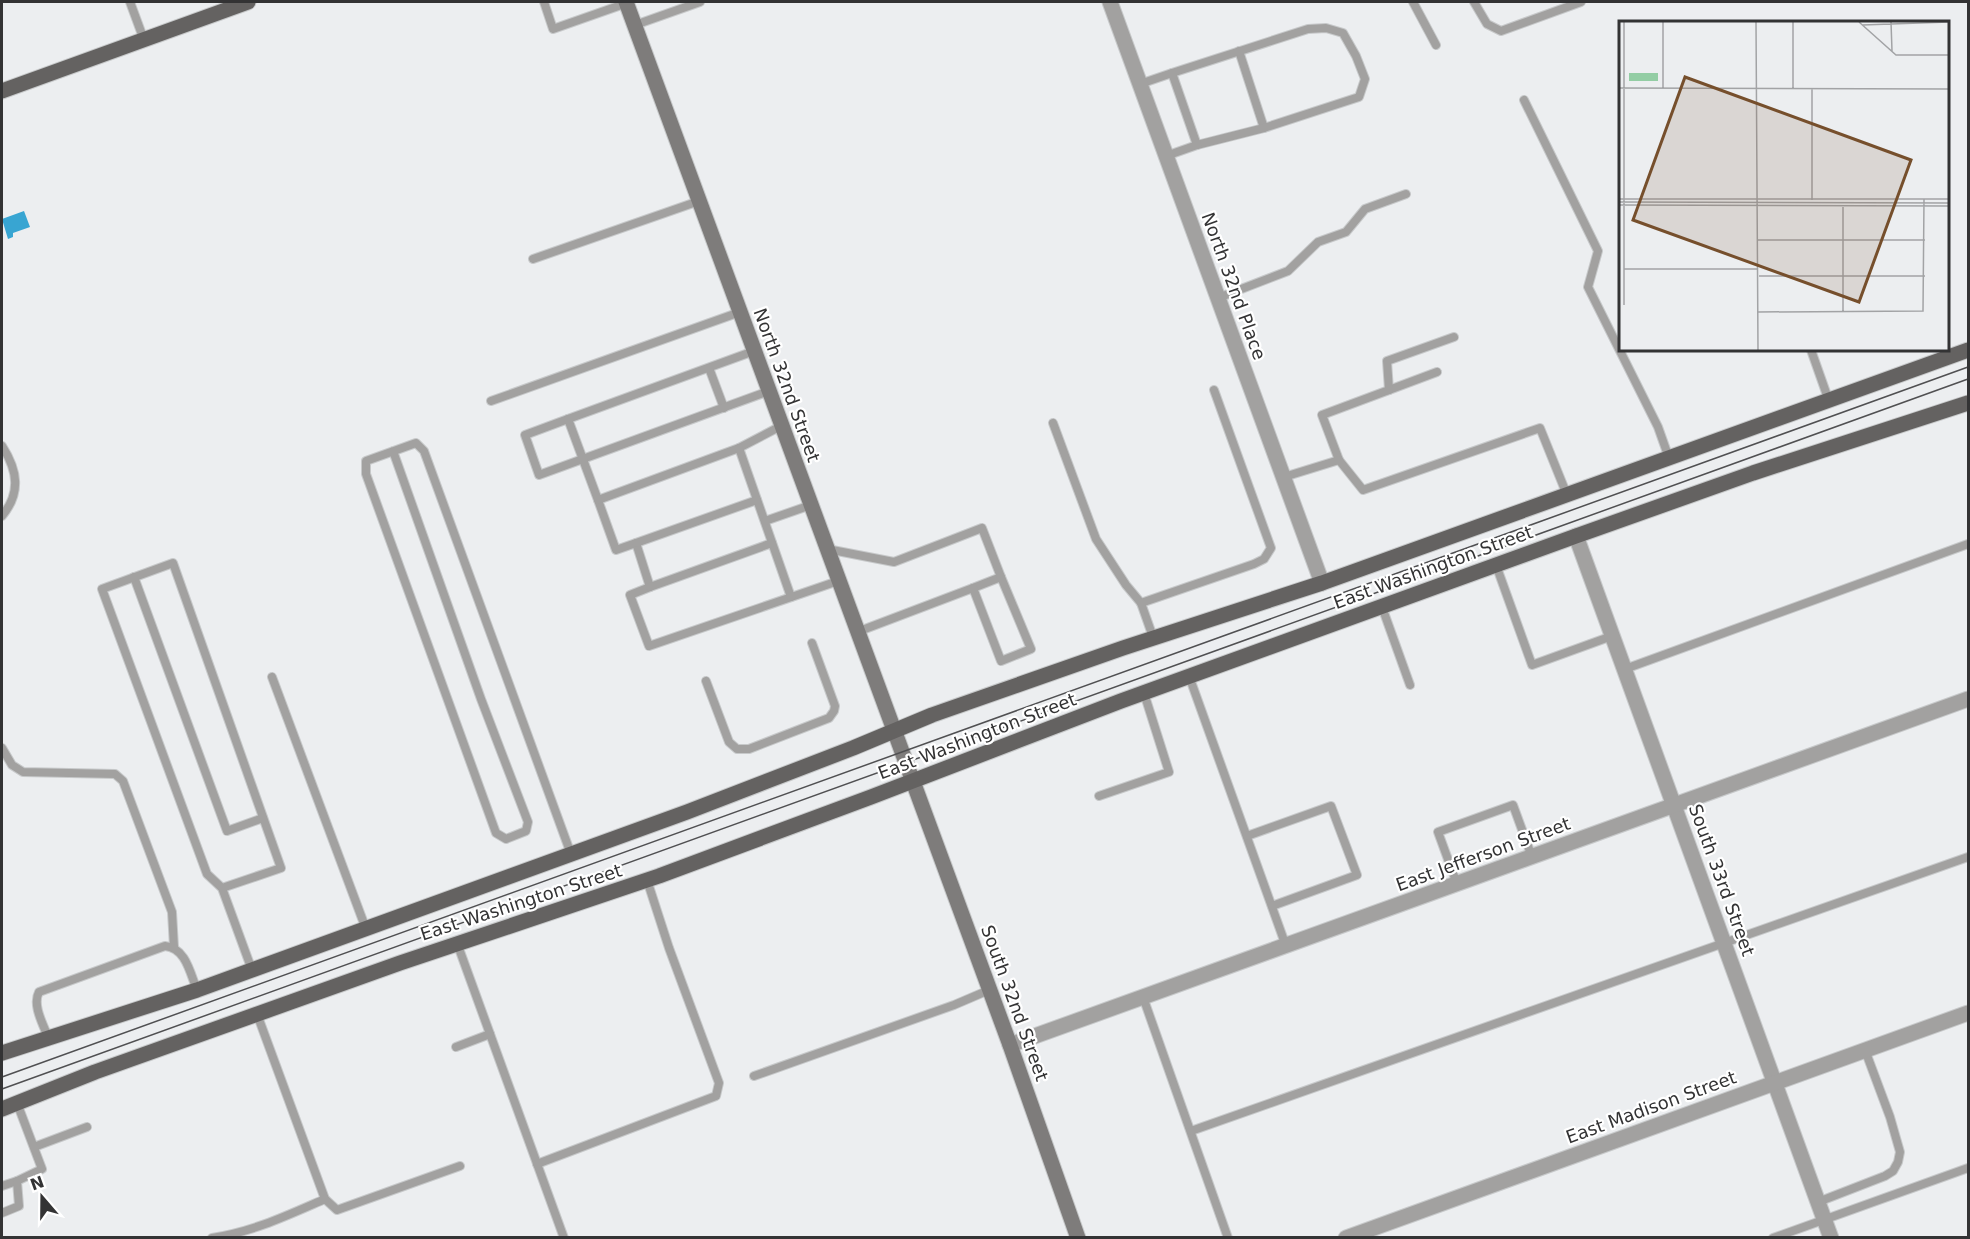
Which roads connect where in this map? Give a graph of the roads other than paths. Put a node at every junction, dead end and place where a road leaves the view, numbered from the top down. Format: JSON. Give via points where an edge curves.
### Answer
{"nodes":[{"id":1,"x":130,"y":2,"type":"edge"},
{"id":2,"x":248,"y":2,"type":"edge"},
{"id":3,"x":544,"y":2,"type":"edge"},
{"id":4,"x":626,"y":2,"type":"edge"},
{"id":5,"x":700,"y":2,"type":"edge"},
{"id":6,"x":1110,"y":2,"type":"edge"},
{"id":7,"x":1413,"y":2,"type":"edge"},
{"id":8,"x":1474,"y":2,"type":"edge"},
{"id":9,"x":1581,"y":2,"type":"edge"},
{"id":10,"x":634,"y":25,"type":"junction"},
{"id":11,"x":144,"y":40,"type":"junction"},
{"id":12,"x":1436,"y":45,"type":"dead end"},
{"id":13,"x":1239,"y":51,"type":"junction"},
{"id":14,"x":1172,"y":73,"type":"junction"},
{"id":15,"x":1140,"y":84,"type":"junction"},
{"id":16,"x":2,"y":91,"type":"edge"},
{"id":17,"x":1524,"y":100,"type":"dead end"},
{"id":18,"x":1264,"y":128,"type":"junction"},
{"id":19,"x":1197,"y":145,"type":"junction"},
{"id":20,"x":1166,"y":156,"type":"junction"},
{"id":21,"x":1406,"y":194,"type":"dead end"},
{"id":22,"x":699,"y":201,"type":"junction"},
{"id":23,"x":533,"y":259,"type":"dead end"},
{"id":24,"x":1218,"y":298,"type":"junction"},
{"id":25,"x":740,"y":312,"type":"junction"},
{"id":26,"x":1454,"y":337,"type":"dead end"},
{"id":27,"x":1619,"y":349,"type":"edge"},
{"id":28,"x":1968,"y":350,"type":"edge"},
{"id":29,"x":754,"y":351,"type":"junction"},
{"id":30,"x":1620,"y":351,"type":"edge"},
{"id":31,"x":1811,"y":351,"type":"edge"},
{"id":32,"x":709,"y":368,"type":"junction"},
{"id":33,"x":1437,"y":372,"type":"dead end"},
{"id":34,"x":1214,"y":390,"type":"dead end"},
{"id":35,"x":1389,"y":390,"type":"junction"},
{"id":36,"x":769,"y":391,"type":"junction"},
{"id":37,"x":491,"y":401,"type":"dead end"},
{"id":38,"x":1829,"y":401,"type":"junction"},
{"id":39,"x":1968,"y":403,"type":"edge"},
{"id":40,"x":724,"y":408,"type":"junction"},
{"id":41,"x":568,"y":419,"type":"junction"},
{"id":42,"x":1053,"y":423,"type":"dead end"},
{"id":43,"x":782,"y":426,"type":"junction"},
{"id":44,"x":2,"y":446,"type":"edge"},
{"id":45,"x":739,"y":448,"type":"junction"},
{"id":46,"x":393,"y":451,"type":"junction"},
{"id":47,"x":1670,"y":458,"type":"junction"},
{"id":48,"x":583,"y":460,"type":"junction"},
{"id":49,"x":1339,"y":460,"type":"junction"},
{"id":50,"x":1284,"y":477,"type":"junction"},
{"id":51,"x":1567,"y":495,"type":"junction"},
{"id":52,"x":598,"y":500,"type":"junction"},
{"id":53,"x":757,"y":500,"type":"junction"},
{"id":54,"x":811,"y":505,"type":"junction"},
{"id":55,"x":2,"y":516,"type":"edge"},
{"id":56,"x":765,"y":520,"type":"junction"},
{"id":57,"x":1576,"y":536,"type":"junction"},
{"id":58,"x":636,"y":543,"type":"junction"},
{"id":59,"x":772,"y":543,"type":"junction"},
{"id":60,"x":1968,"y":544,"type":"edge"},
{"id":61,"x":826,"y":549,"type":"junction"},
{"id":62,"x":1496,"y":565,"type":"junction"},
{"id":63,"x":134,"y":577,"type":"junction"},
{"id":64,"x":1001,"y":577,"type":"junction"},
{"id":65,"x":838,"y":581,"type":"junction"},
{"id":66,"x":1322,"y":583,"type":"junction"},
{"id":67,"x":650,"y":587,"type":"junction"},
{"id":68,"x":973,"y":588,"type":"junction"},
{"id":69,"x":791,"y":597,"type":"junction"},
{"id":70,"x":1141,"y":603,"type":"junction"},
{"id":71,"x":1382,"y":607,"type":"junction"},
{"id":72,"x":857,"y":632,"type":"junction"},
{"id":73,"x":1612,"y":636,"type":"junction"},
{"id":74,"x":1153,"y":638,"type":"junction"},
{"id":75,"x":812,"y":643,"type":"dead end"},
{"id":76,"x":1625,"y":669,"type":"junction"},
{"id":77,"x":1189,"y":676,"type":"junction"},
{"id":78,"x":272,"y":677,"type":"dead end"},
{"id":79,"x":706,"y":681,"type":"dead end"},
{"id":80,"x":1410,"y":685,"type":"dead end"},
{"id":81,"x":1144,"y":693,"type":"junction"},
{"id":82,"x":1968,"y":699,"type":"edge"},
{"id":83,"x":894,"y":731,"type":"junction"},
{"id":84,"x":2,"y":748,"type":"edge"},
{"id":85,"x":913,"y":782,"type":"junction"},
{"id":86,"x":1099,"y":796,"type":"dead end"},
{"id":87,"x":1675,"y":806,"type":"junction"},
{"id":88,"x":263,"y":818,"type":"junction"},
{"id":89,"x":1246,"y":836,"type":"junction"},
{"id":90,"x":571,"y":854,"type":"junction"},
{"id":91,"x":1532,"y":857,"type":"junction"},
{"id":92,"x":1968,"y":857,"type":"edge"},
{"id":93,"x":647,"y":880,"type":"junction"},
{"id":94,"x":1457,"y":884,"type":"junction"},
{"id":95,"x":222,"y":888,"type":"junction"},
{"id":96,"x":1272,"y":906,"type":"junction"},
{"id":97,"x":366,"y":928,"type":"junction"},
{"id":98,"x":457,"y":943,"type":"junction"},
{"id":99,"x":1725,"y":944,"type":"junction"},
{"id":100,"x":1286,"y":946,"type":"junction"},
{"id":101,"x":174,"y":947,"type":"junction"},
{"id":102,"x":252,"y":970,"type":"junction"},
{"id":103,"x":197,"y":990,"type":"junction"},
{"id":104,"x":990,"y":990,"type":"junction"},
{"id":105,"x":1143,"y":997,"type":"junction"},
{"id":106,"x":1968,"y":1012,"type":"edge"},
{"id":107,"x":257,"y":1014,"type":"junction"},
{"id":108,"x":490,"y":1034,"type":"junction"},
{"id":109,"x":48,"y":1038,"type":"junction"},
{"id":110,"x":1010,"y":1045,"type":"junction"},
{"id":111,"x":456,"y":1047,"type":"dead end"},
{"id":112,"x":1865,"y":1050,"type":"junction"},
{"id":113,"x":2,"y":1053,"type":"edge"},
{"id":114,"x":754,"y":1076,"type":"dead end"},
{"id":115,"x":1775,"y":1083,"type":"junction"},
{"id":116,"x":17,"y":1103,"type":"junction"},
{"id":117,"x":2,"y":1110,"type":"edge"},
{"id":118,"x":87,"y":1126,"type":"dead end"},
{"id":119,"x":27,"y":1130,"type":"junction"},
{"id":120,"x":1191,"y":1131,"type":"junction"},
{"id":121,"x":18,"y":1133,"type":"dead end"},
{"id":122,"x":33,"y":1146,"type":"junction"},
{"id":123,"x":25,"y":1149,"type":"dead end"},
{"id":124,"x":38,"y":1160,"type":"junction"},
{"id":125,"x":30,"y":1163,"type":"dead end"},
{"id":126,"x":537,"y":1164,"type":"junction"},
{"id":127,"x":460,"y":1166,"type":"dead end"},
{"id":128,"x":1968,"y":1168,"type":"edge"},
{"id":129,"x":17,"y":1181,"type":"junction"},
{"id":130,"x":2,"y":1186,"type":"edge"},
{"id":131,"x":325,"y":1199,"type":"junction"},
{"id":132,"x":1818,"y":1203,"type":"junction"},
{"id":133,"x":2,"y":1212,"type":"edge"},
{"id":134,"x":1824,"y":1219,"type":"junction"},
{"id":135,"x":212,"y":1238,"type":"edge"},
{"id":136,"x":564,"y":1238,"type":"edge"},
{"id":137,"x":1078,"y":1238,"type":"edge"},
{"id":138,"x":1228,"y":1238,"type":"edge"},
{"id":139,"x":1346,"y":1238,"type":"edge"},
{"id":140,"x":1773,"y":1238,"type":"edge"},
{"id":141,"x":1831,"y":1238,"type":"edge"}],
"edges":[{"from":1,"to":11,"type":"lane"},
{"from":2,"to":11,"type":"main road"},
{"from":3,"to":4,"type":"lane","via":[[553,29]]},
{"from":4,"to":10,"type":"main road","name":"North 32nd Street"},
{"from":5,"to":10,"type":"lane"},
{"from":6,"to":15,"type":"street","name":"North 32nd Place"},
{"from":7,"to":12,"type":"lane"},
{"from":8,"to":9,"type":"lane","via":[[1487,24],[1501,31]]},
{"from":10,"to":22,"type":"main road","name":"North 32nd Street"},
{"from":11,"to":16,"type":"main road"},
{"from":13,"to":14,"type":"lane"},
{"from":13,"to":18,"type":"lane"},
{"from":13,"to":18,"type":"lane","via":[[1308,29],[1326,28],[1343,33],[1365,79],[1359,97]]},
{"from":14,"to":15,"type":"lane"},
{"from":14,"to":19,"type":"lane"},
{"from":15,"to":20,"type":"street","name":"North 32nd Place"},
{"from":17,"to":27,"type":"lane","via":[[1598,251],[1588,287]]},
{"from":18,"to":19,"type":"lane"},
{"from":19,"to":20,"type":"lane"},
{"from":20,"to":24,"type":"street","name":"North 32nd Place"},
{"from":21,"to":24,"type":"lane","via":[[1365,209],[1346,232],[1318,242],[1288,271]]},
{"from":22,"to":23,"type":"lane"},
{"from":22,"to":25,"type":"main road","name":"North 32nd Street"},
{"from":24,"to":50,"type":"street","name":"North 32nd Place"},
{"from":25,"to":29,"type":"main road","name":"North 32nd Street"},
{"from":25,"to":37,"type":"lane"},
{"from":26,"to":35,"type":"lane","via":[[1387,361]]},
{"from":28,"to":38,"type":"main road","name":"East Washington Street"},
{"from":29,"to":32,"type":"lane"},
{"from":29,"to":36,"type":"main road","name":"North 32nd Street"},
{"from":30,"to":47,"type":"lane"},
{"from":31,"to":38,"type":"lane"},
{"from":32,"to":40,"type":"lane"},
{"from":32,"to":41,"type":"lane"},
{"from":33,"to":35,"type":"lane"},
{"from":34,"to":70,"type":"lane","via":[[1271,548],[1264,559],[1254,564]]},
{"from":35,"to":49,"type":"lane","via":[[1322,415]]},
{"from":36,"to":40,"type":"lane"},
{"from":36,"to":43,"type":"main road","name":"North 32nd Street"},
{"from":38,"to":47,"type":"main road","name":"East Washington Street"},
{"from":39,"to":57,"type":"main road","name":"East Washington Street"},
{"from":40,"to":48,"type":"lane"},
{"from":41,"to":48,"type":"lane"},
{"from":41,"to":48,"type":"lane","via":[[525,435],[539,475]]},
{"from":42,"to":70,"type":"lane","via":[[1096,539]]},
{"from":43,"to":45,"type":"lane"},
{"from":43,"to":54,"type":"main road","name":"North 32nd Street"},
{"from":44,"to":55,"type":"lane","via":[[16,483],[12,503]]},
{"from":45,"to":52,"type":"lane"},
{"from":45,"to":53,"type":"lane"},
{"from":46,"to":46,"type":"lane","via":[[366,461],[366,474],[496,833],[506,839],[526,831],[528,822]]},
{"from":46,"to":90,"type":"lane","via":[[416,443],[424,451]]},
{"from":47,"to":51,"type":"main road","name":"East Washington Street"},
{"from":48,"to":52,"type":"lane"},
{"from":49,"to":50,"type":"lane"},
{"from":49,"to":51,"type":"lane","via":[[1363,490],[1540,428]]},
{"from":50,"to":66,"type":"street","name":"North 32nd Place"},
{"from":51,"to":66,"type":"main road","name":"East Washington Street"},
{"from":52,"to":58,"type":"lane","via":[[616,550]]},
{"from":53,"to":56,"type":"lane"},
{"from":53,"to":58,"type":"lane"},
{"from":54,"to":56,"type":"lane"},
{"from":54,"to":61,"type":"main road","name":"North 32nd Street"},
{"from":56,"to":59,"type":"lane"},
{"from":57,"to":62,"type":"main road","name":"East Washington Street"},
{"from":57,"to":73,"type":"street","name":"South 33rd Street"},
{"from":58,"to":67,"type":"lane"},
{"from":59,"to":67,"type":"lane"},
{"from":59,"to":69,"type":"lane"},
{"from":60,"to":76,"type":"lane"},
{"from":61,"to":64,"type":"lane","via":[[894,562],[982,528]]},
{"from":61,"to":65,"type":"main road","name":"North 32nd Street"},
{"from":62,"to":71,"type":"main road","name":"East Washington Street"},
{"from":62,"to":73,"type":"lane","via":[[1532,665]]},
{"from":63,"to":88,"type":"lane","via":[[227,831]]},
{"from":63,"to":88,"type":"lane","via":[[173,563]]},
{"from":63,"to":95,"type":"lane","via":[[102,589],[207,874]]},
{"from":64,"to":68,"type":"lane"},
{"from":64,"to":68,"type":"lane","via":[[1030,649],[1001,661]]},
{"from":65,"to":69,"type":"lane"},
{"from":65,"to":72,"type":"main road","name":"North 32nd Street"},
{"from":66,"to":74,"type":"main road","name":"East Washington Street"},
{"from":67,"to":69,"type":"lane","via":[[630,595],[649,646]]},
{"from":68,"to":72,"type":"lane"},
{"from":70,"to":74,"type":"lane"},
{"from":71,"to":77,"type":"main road","name":"East Washington Street"},
{"from":71,"to":80,"type":"lane"},
{"from":72,"to":83,"type":"main road","name":"North 32nd Street"},
{"from":73,"to":76,"type":"street","name":"South 33rd Street"},
{"from":74,"to":83,"type":"main road","name":"East Washington Street"},
{"from":75,"to":79,"type":"lane","via":[[834,711],[829,718],[749,748],[737,748],[729,742]]},
{"from":76,"to":87,"type":"street","name":"South 33rd Street"},
{"from":77,"to":81,"type":"main road","name":"East Washington Street"},
{"from":77,"to":89,"type":"lane"},
{"from":78,"to":97,"type":"lane"},
{"from":81,"to":85,"type":"main road","name":"East Washington Street"},
{"from":81,"to":86,"type":"lane","via":[[1169,772]]},
{"from":82,"to":87,"type":"street","name":"East Jefferson Street"},
{"from":83,"to":85,"type":"main road","name":"North 32nd Street"},
{"from":83,"to":90,"type":"main road","name":"East Washington Street"},
{"from":84,"to":101,"type":"lane","via":[[12,765],[23,772],[115,774],[123,781],[172,912]]},
{"from":85,"to":93,"type":"main road","name":"East Washington Street"},
{"from":85,"to":104,"type":"main road","name":"South 32nd Street"},
{"from":87,"to":91,"type":"street","name":"East Jefferson Street"},
{"from":87,"to":99,"type":"street","name":"South 33rd Street"},
{"from":88,"to":95,"type":"lane","via":[[281,868]]},
{"from":89,"to":96,"type":"lane"},
{"from":89,"to":96,"type":"lane","via":[[1331,806],[1357,875]]},
{"from":90,"to":97,"type":"main road","name":"East Washington Street"},
{"from":91,"to":94,"type":"street","name":"East Jefferson Street"},
{"from":91,"to":94,"type":"lane","via":[[1513,805],[1438,832]]},
{"from":92,"to":99,"type":"lane"},
{"from":93,"to":98,"type":"main road","name":"East Washington Street"},
{"from":93,"to":126,"type":"lane","via":[[719,1083],[716,1096]]},
{"from":94,"to":100,"type":"street","name":"East Jefferson Street"},
{"from":95,"to":102,"type":"lane"},
{"from":96,"to":100,"type":"lane"},
{"from":97,"to":102,"type":"main road","name":"East Washington Street"},
{"from":98,"to":107,"type":"main road","name":"East Washington Street"},
{"from":98,"to":108,"type":"lane"},
{"from":99,"to":115,"type":"street","name":"South 33rd Street"},
{"from":99,"to":120,"type":"lane"},
{"from":100,"to":105,"type":"street","name":"East Jefferson Street"},
{"from":101,"to":103,"type":"lane","via":[[182,954]]},
{"from":101,"to":109,"type":"lane","via":[[165,946],[39,992],[36,1004]]},
{"from":102,"to":103,"type":"main road","name":"East Washington Street"},
{"from":103,"to":109,"type":"main road","name":"East Washington Street"},
{"from":104,"to":110,"type":"main road","name":"South 32nd Street"},
{"from":104,"to":114,"type":"lane"},
{"from":105,"to":110,"type":"street","name":"East Jefferson Street"},
{"from":105,"to":120,"type":"lane"},
{"from":106,"to":112,"type":"street","name":"East Madison Street"},
{"from":107,"to":116,"type":"main road","name":"East Washington Street"},
{"from":107,"to":131,"type":"lane"},
{"from":108,"to":111,"type":"lane"},
{"from":108,"to":126,"type":"lane"},
{"from":109,"to":113,"type":"main road","name":"East Washington Street"},
{"from":110,"to":137,"type":"main road","name":"South 32nd Street"},
{"from":112,"to":115,"type":"street","name":"East Madison Street"},
{"from":112,"to":132,"type":"lane","via":[[1890,1117],[1900,1152],[1898,1162],[1885,1176]]},
{"from":115,"to":132,"type":"street","name":"South 33rd Street"},
{"from":115,"to":139,"type":"street","name":"East Madison Street"},
{"from":116,"to":117,"type":"main road","name":"East Washington Street"},
{"from":116,"to":119,"type":"lane"},
{"from":118,"to":122,"type":"lane"},
{"from":119,"to":121,"type":"lane"},
{"from":119,"to":122,"type":"lane"},
{"from":120,"to":138,"type":"lane"},
{"from":122,"to":123,"type":"lane"},
{"from":122,"to":124,"type":"lane"},
{"from":124,"to":125,"type":"lane"},
{"from":124,"to":129,"type":"lane","via":[[42,1169]]},
{"from":126,"to":136,"type":"lane"},
{"from":127,"to":131,"type":"lane","via":[[337,1210]]},
{"from":128,"to":134,"type":"lane"},
{"from":129,"to":130,"type":"lane"},
{"from":129,"to":133,"type":"lane","via":[[19,1206]]},
{"from":131,"to":135,"type":"lane","via":[[263,1226]]},
{"from":132,"to":134,"type":"street","name":"South 33rd Street"},
{"from":134,"to":140,"type":"lane"},
{"from":134,"to":141,"type":"street","name":"South 33rd Street"}]}
